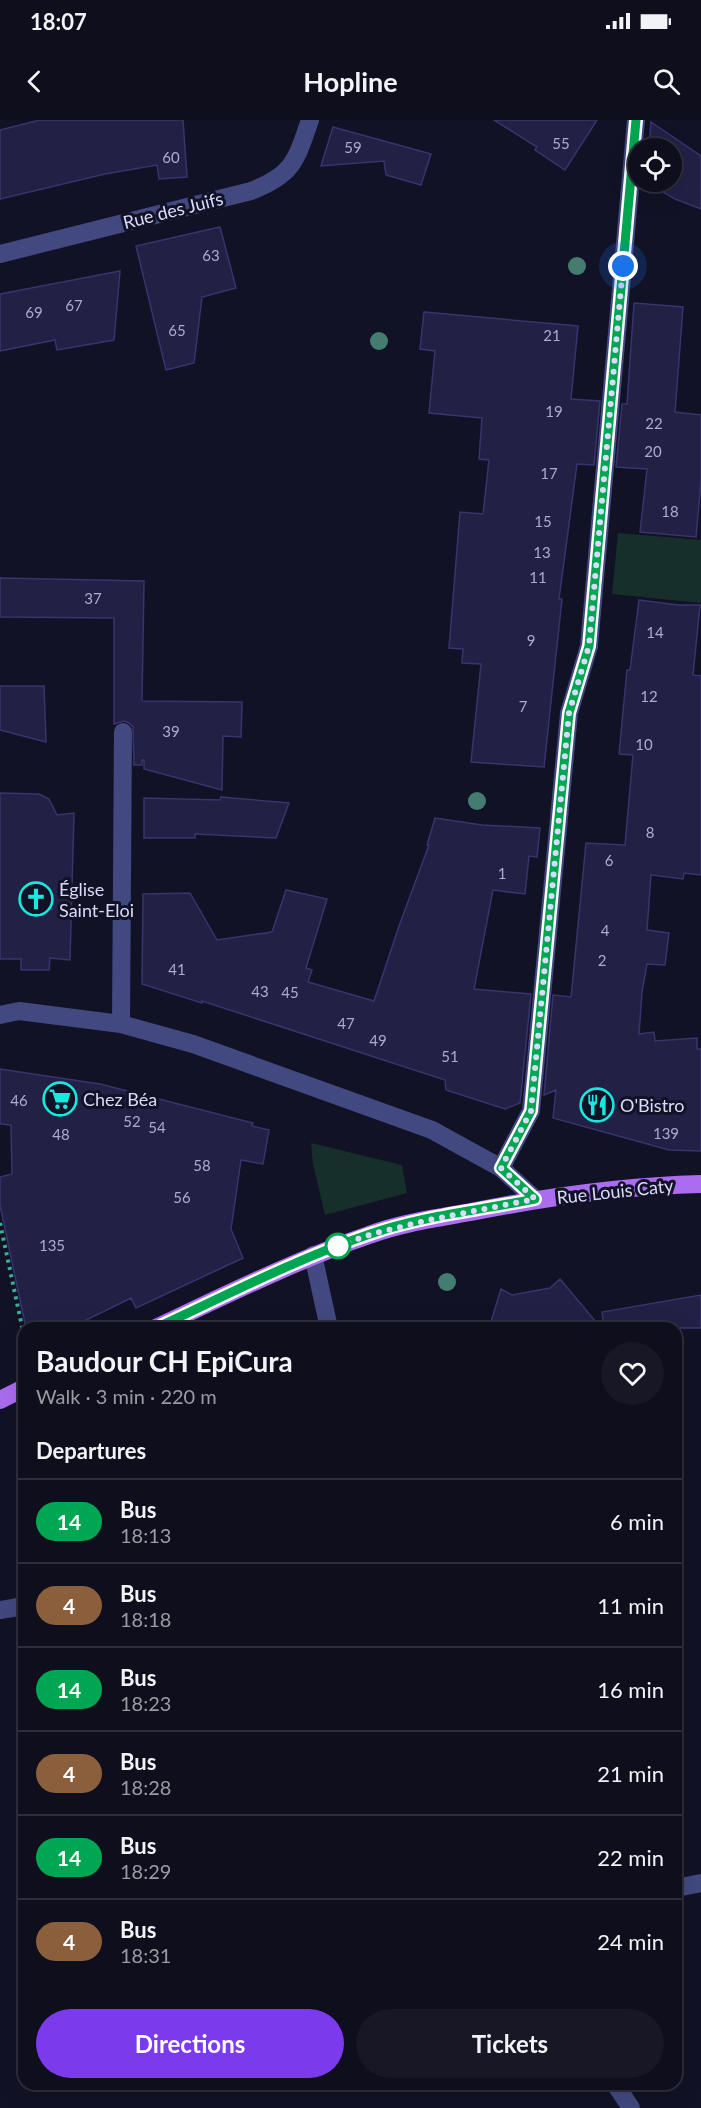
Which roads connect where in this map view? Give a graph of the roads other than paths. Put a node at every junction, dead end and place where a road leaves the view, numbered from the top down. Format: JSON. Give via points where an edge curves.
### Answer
{"nodes":[{"id":1,"x":310,"y":120,"type":"edge"},
{"id":2,"x":636,"y":120,"type":"edge"},
{"id":3,"x":0,"y":254,"type":"edge"},
{"id":4,"x":123,"y":732,"type":"dead end"},
{"id":5,"x":0,"y":1015,"type":"edge"},
{"id":6,"x":121,"y":1024,"type":"junction"},
{"id":7,"x":501,"y":1168,"type":"junction"},
{"id":8,"x":701,"y":1184,"type":"edge"},
{"id":9,"x":535,"y":1199,"type":"junction"},
{"id":10,"x":313,"y":1255,"type":"junction"},
{"id":11,"x":169,"y":1322,"type":"edge"},
{"id":12,"x":328,"y":1322,"type":"edge"},
{"id":13,"x":18,"y":1391,"type":"edge"},
{"id":14,"x":0,"y":1400,"type":"edge"},
{"id":15,"x":18,"y":1607,"type":"edge"},
{"id":16,"x":0,"y":1610,"type":"edge"},
{"id":17,"x":701,"y":1883,"type":"edge"},
{"id":18,"x":682,"y":1887,"type":"edge"},
{"id":19,"x":619,"y":2090,"type":"edge"},
{"id":20,"x":631,"y":2108,"type":"edge"}],
"edges":[{"from":1,"to":3,"type":"street","name":"Rue des Juifs","via":[[289,170],[272,183]]},
{"from":2,"to":7,"type":"street","via":[[589,646],[569,713],[531,1111]]},
{"from":4,"to":6,"type":"street"},
{"from":5,"to":6,"type":"street","via":[[19,1011]]},
{"from":6,"to":7,"type":"street","via":[[193,1044],[432,1130]]},
{"from":7,"to":9,"type":"street"},
{"from":8,"to":9,"type":"main road","name":"Rue Louis Caty"},
{"from":9,"to":10,"type":"main road","name":"Rue Louis Caty","via":[[372,1234]]},
{"from":10,"to":11,"type":"main road","name":"Rue Louis Caty"},
{"from":10,"to":12,"type":"street"},
{"from":13,"to":14,"type":"main road"},
{"from":15,"to":16,"type":"street"},
{"from":17,"to":18,"type":"street"},
{"from":19,"to":20,"type":"street"}]}
